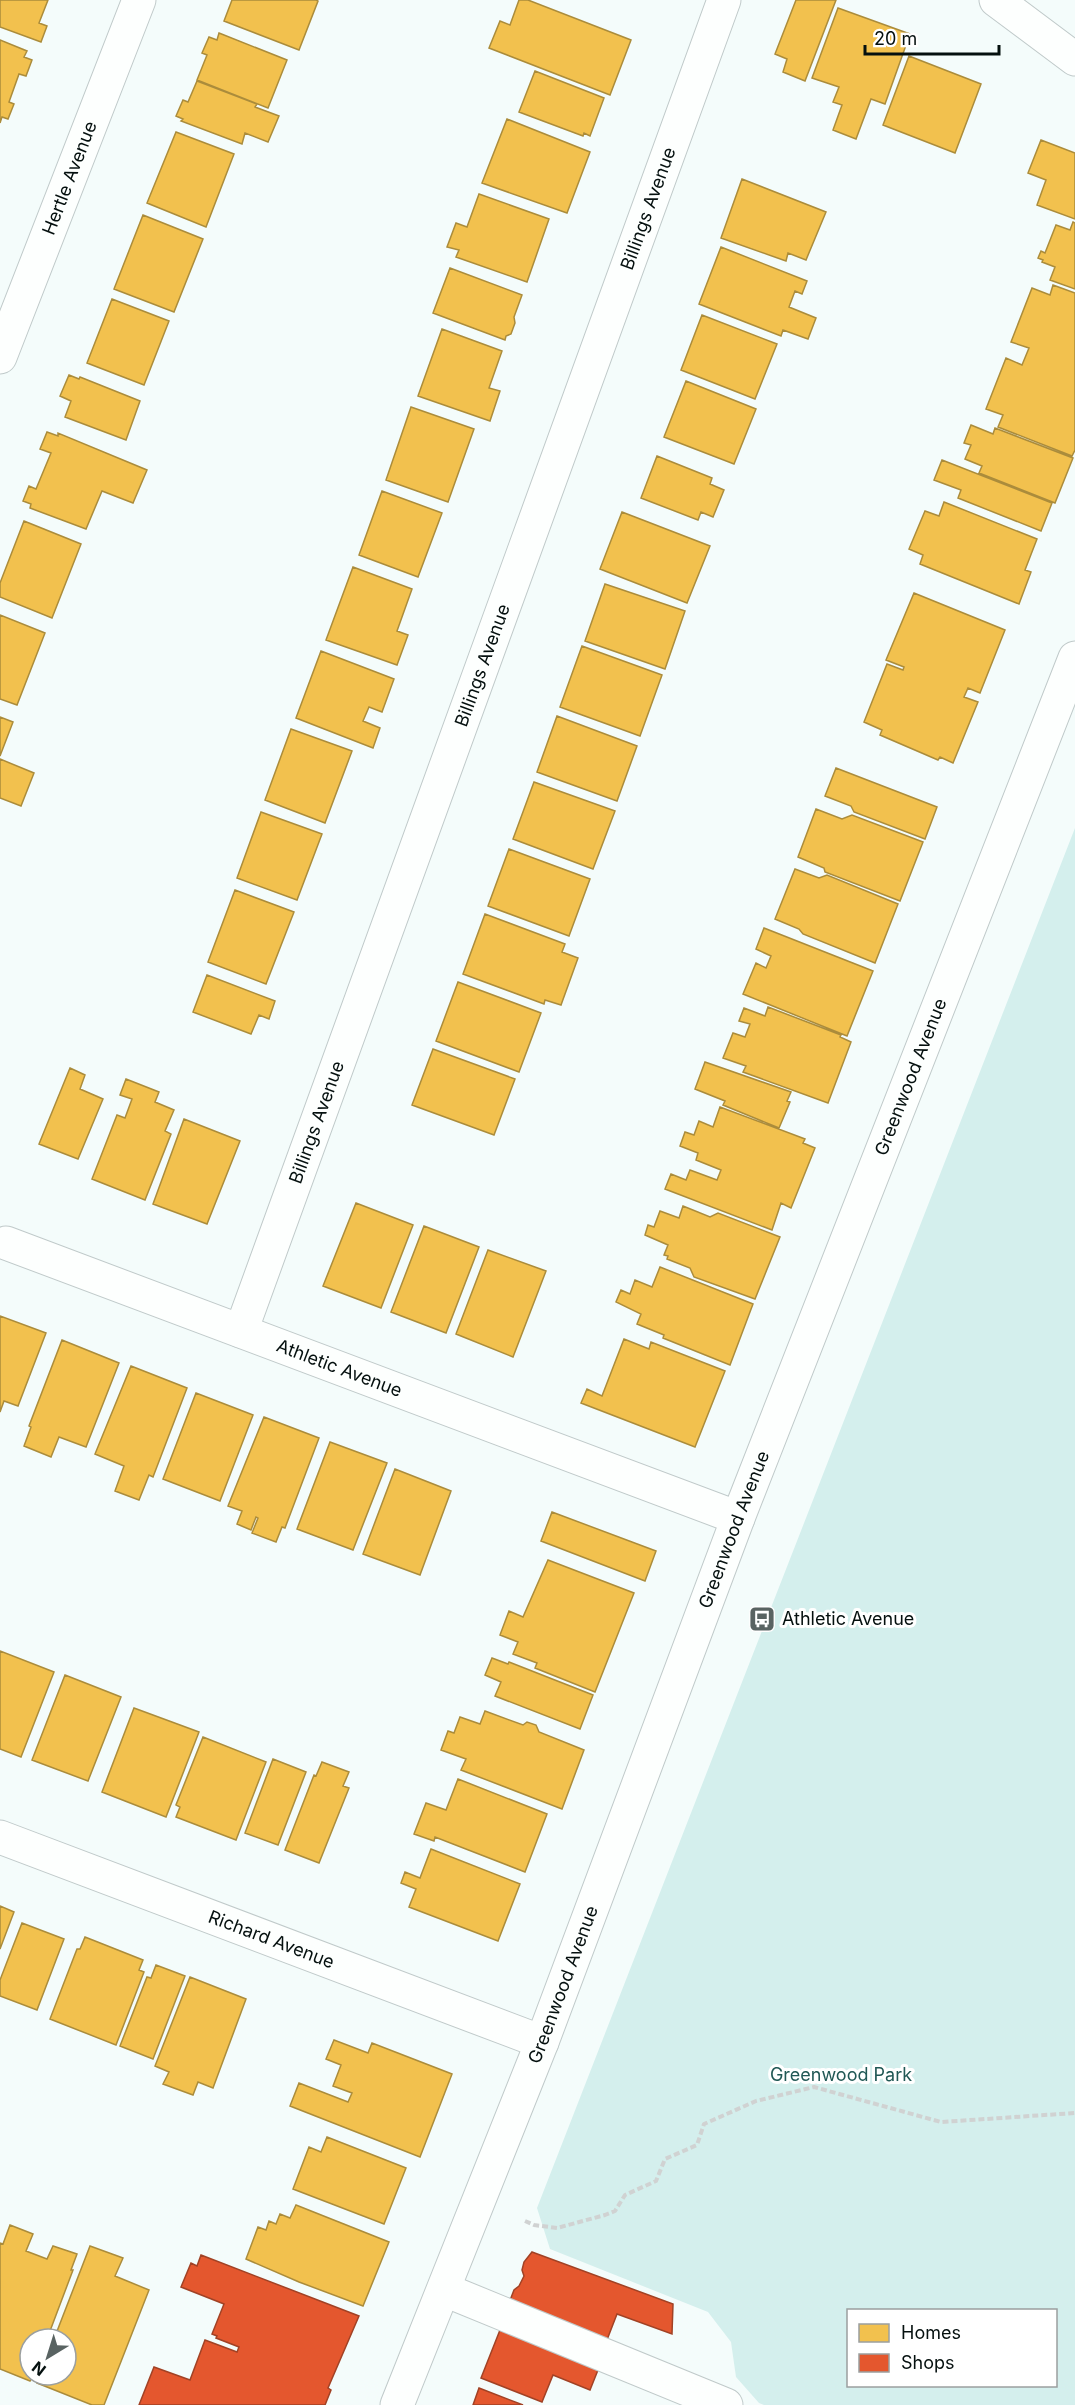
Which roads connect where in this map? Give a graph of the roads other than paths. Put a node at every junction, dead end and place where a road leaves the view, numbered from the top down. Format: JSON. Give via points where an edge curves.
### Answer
{"nodes":[{"id":1,"x":139,"y":0,"type":"edge"},
{"id":2,"x":724,"y":0,"type":"edge"},
{"id":3,"x":1006,"y":3,"type":"edge"},
{"id":4,"x":1075,"y":59,"type":"edge"},
{"id":5,"x":0,"y":357,"type":"edge"},
{"id":6,"x":1075,"y":658,"type":"edge"},
{"id":7,"x":6,"y":1243,"type":"dead end"},
{"id":8,"x":241,"y":1330,"type":"junction"},
{"id":9,"x":738,"y":1518,"type":"junction"},
{"id":10,"x":0,"y":1837,"type":"edge"},
{"id":11,"x":542,"y":2042,"type":"junction"},
{"id":12,"x":445,"y":2290,"type":"junction"},
{"id":13,"x":397,"y":2405,"type":"edge"},
{"id":14,"x":726,"y":2405,"type":"edge"}],
"edges":[{"from":1,"to":5,"type":"street","name":"Hertle Avenue"},
{"from":2,"to":8,"type":"street","name":"Billings Avenue"},
{"from":3,"to":4,"type":"street"},
{"from":6,"to":9,"type":"street","name":"Greenwood Avenue"},
{"from":7,"to":8,"type":"street","name":"Athletic Avenue"},
{"from":8,"to":9,"type":"street","name":"Athletic Avenue"},
{"from":9,"to":11,"type":"street","name":"Greenwood Avenue"},
{"from":10,"to":11,"type":"street","name":"Richard Avenue"},
{"from":11,"to":12,"type":"street","name":"Greenwood Avenue"},
{"from":12,"to":13,"type":"street","name":"Greenwood Avenue"},
{"from":12,"to":14,"type":"street"}]}
